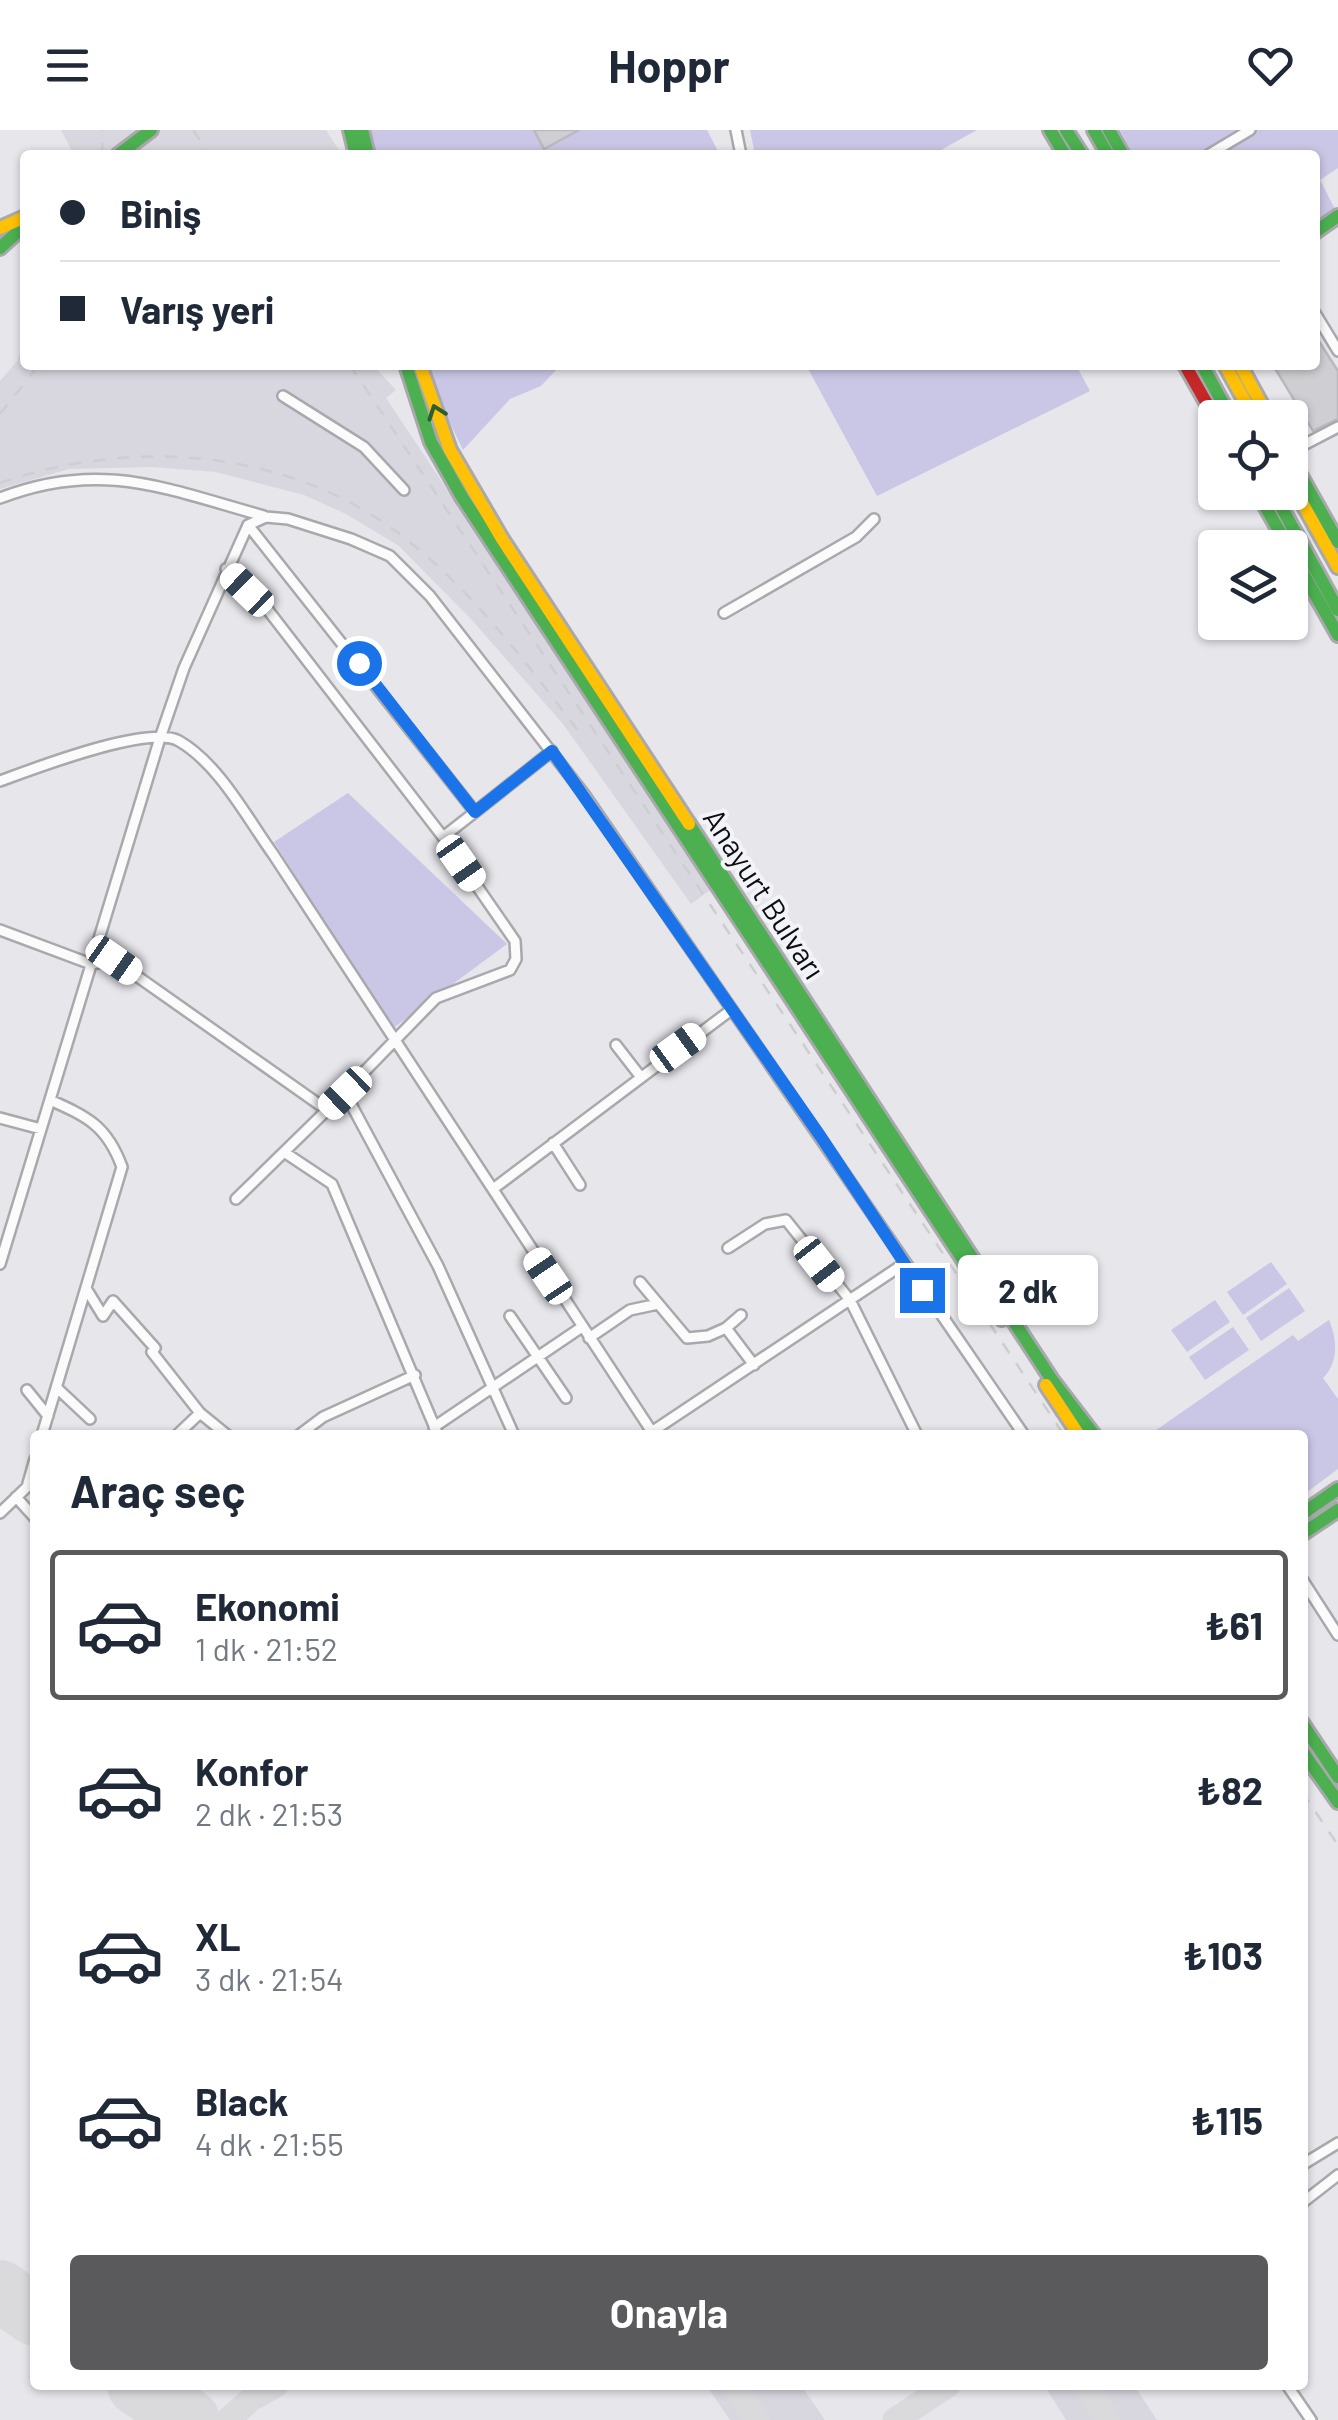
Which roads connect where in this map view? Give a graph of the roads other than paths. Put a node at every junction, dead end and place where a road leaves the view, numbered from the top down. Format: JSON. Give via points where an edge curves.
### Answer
{"nodes":[{"id":1,"x":138,"y":130,"type":"edge"},
{"id":2,"x":150,"y":130,"type":"edge"},
{"id":3,"x":1250,"y":130,"type":"edge"},
{"id":4,"x":112,"y":150,"type":"edge"},
{"id":5,"x":124,"y":150,"type":"edge"},
{"id":6,"x":1216,"y":150,"type":"edge"},
{"id":7,"x":20,"y":225,"type":"edge"},
{"id":8,"x":0,"y":248,"type":"edge"},
{"id":9,"x":1320,"y":321,"type":"edge"},
{"id":10,"x":1338,"y":351,"type":"edge"},
{"id":11,"x":408,"y":370,"type":"edge"},
{"id":12,"x":422,"y":370,"type":"edge"},
{"id":13,"x":1188,"y":370,"type":"edge"},
{"id":14,"x":1205,"y":370,"type":"edge"},
{"id":15,"x":1228,"y":370,"type":"edge"},
{"id":16,"x":1243,"y":370,"type":"edge"},
{"id":17,"x":283,"y":396,"type":"dead end"},
{"id":18,"x":1205,"y":400,"type":"edge"},
{"id":19,"x":1221,"y":400,"type":"edge"},
{"id":20,"x":1244,"y":400,"type":"edge"},
{"id":21,"x":1259,"y":400,"type":"edge"},
{"id":22,"x":1338,"y":427,"type":"edge"},
{"id":23,"x":1308,"y":444,"type":"edge"},
{"id":24,"x":1308,"y":487,"type":"edge"},
{"id":25,"x":404,"y":490,"type":"dead end"},
{"id":26,"x":0,"y":498,"type":"edge"},
{"id":27,"x":1283,"y":510,"type":"edge"},
{"id":28,"x":1306,"y":510,"type":"edge"},
{"id":29,"x":266,"y":517,"type":"junction"},
{"id":30,"x":874,"y":520,"type":"dead end"},
{"id":31,"x":248,"y":525,"type":"junction"},
{"id":32,"x":1338,"y":542,"type":"edge"},
{"id":33,"x":1338,"y":566,"type":"edge"},
{"id":34,"x":226,"y":569,"type":"junction"},
{"id":35,"x":1308,"y":582,"type":"edge"},
{"id":36,"x":1338,"y":610,"type":"edge"},
{"id":37,"x":724,"y":613,"type":"dead end"},
{"id":38,"x":1338,"y":635,"type":"edge"},
{"id":39,"x":160,"y":738,"type":"junction"},
{"id":40,"x":552,"y":751,"type":"junction"},
{"id":41,"x":0,"y":781,"type":"edge"},
{"id":42,"x":475,"y":812,"type":"junction"},
{"id":43,"x":442,"y":837,"type":"junction"},
{"id":44,"x":0,"y":930,"type":"edge"},
{"id":45,"x":91,"y":964,"type":"junction"},
{"id":46,"x":731,"y":1010,"type":"junction"},
{"id":47,"x":396,"y":1044,"type":"junction"},
{"id":48,"x":616,"y":1045,"type":"dead end"},
{"id":49,"x":640,"y":1076,"type":"junction"},
{"id":50,"x":345,"y":1093,"type":"junction"},
{"id":51,"x":50,"y":1100,"type":"junction"},
{"id":52,"x":327,"y":1110,"type":"junction"},
{"id":53,"x":0,"y":1118,"type":"edge"},
{"id":54,"x":41,"y":1129,"type":"junction"},
{"id":55,"x":553,"y":1143,"type":"junction"},
{"id":56,"x":284,"y":1152,"type":"junction"},
{"id":57,"x":580,"y":1185,"type":"dead end"},
{"id":58,"x":493,"y":1189,"type":"junction"},
{"id":59,"x":236,"y":1199,"type":"dead end"},
{"id":60,"x":728,"y":1248,"type":"dead end"},
{"id":61,"x":905,"y":1263,"type":"junction"},
{"id":62,"x":0,"y":1264,"type":"edge"},
{"id":63,"x":640,"y":1282,"type":"dead end"},
{"id":64,"x":87,"y":1290,"type":"junction"},
{"id":65,"x":850,"y":1300,"type":"junction"},
{"id":66,"x":658,"y":1304,"type":"junction"},
{"id":67,"x":741,"y":1315,"type":"dead end"},
{"id":68,"x":510,"y":1316,"type":"dead end"},
{"id":69,"x":582,"y":1328,"type":"junction"},
{"id":70,"x":726,"y":1328,"type":"junction"},
{"id":71,"x":589,"y":1338,"type":"junction"},
{"id":72,"x":538,"y":1356,"type":"junction"},
{"id":73,"x":754,"y":1365,"type":"junction"},
{"id":74,"x":415,"y":1376,"type":"junction"},
{"id":75,"x":57,"y":1388,"type":"junction"},
{"id":76,"x":26,"y":1390,"type":"dead end"},
{"id":77,"x":492,"y":1390,"type":"junction"},
{"id":78,"x":566,"y":1398,"type":"dead end"},
{"id":79,"x":200,"y":1414,"type":"junction"},
{"id":80,"x":48,"y":1416,"type":"junction"},
{"id":81,"x":90,"y":1419,"type":"dead end"},
{"id":82,"x":44,"y":1430,"type":"edge"},
{"id":83,"x":182,"y":1430,"type":"edge"},
{"id":84,"x":221,"y":1430,"type":"edge"},
{"id":85,"x":306,"y":1430,"type":"edge"},
{"id":86,"x":436,"y":1430,"type":"edge"},
{"id":87,"x":437,"y":1430,"type":"edge"},
{"id":88,"x":512,"y":1430,"type":"edge"},
{"id":89,"x":651,"y":1430,"type":"edge"},
{"id":90,"x":657,"y":1430,"type":"edge"},
{"id":91,"x":915,"y":1430,"type":"edge"},
{"id":92,"x":1017,"y":1430,"type":"edge"},
{"id":93,"x":1076,"y":1430,"type":"edge"},
{"id":94,"x":1090,"y":1430,"type":"edge"},
{"id":95,"x":30,"y":1476,"type":"edge"},
{"id":96,"x":1338,"y":1489,"type":"edge"},
{"id":97,"x":16,"y":1497,"type":"junction"},
{"id":98,"x":1308,"y":1510,"type":"edge"},
{"id":99,"x":1338,"y":1510,"type":"edge"},
{"id":100,"x":30,"y":1512,"type":"edge"},
{"id":101,"x":0,"y":1513,"type":"edge"},
{"id":102,"x":1308,"y":1530,"type":"edge"},
{"id":103,"x":1308,"y":1588,"type":"edge"},
{"id":104,"x":1338,"y":1633,"type":"edge"},
{"id":105,"x":1308,"y":1732,"type":"edge"},
{"id":106,"x":1308,"y":1759,"type":"edge"},
{"id":107,"x":1338,"y":1777,"type":"edge"},
{"id":108,"x":1338,"y":1802,"type":"edge"},
{"id":109,"x":1338,"y":2143,"type":"edge"},
{"id":110,"x":1308,"y":2162,"type":"edge"},
{"id":111,"x":1338,"y":2175,"type":"edge"},
{"id":112,"x":1308,"y":2198,"type":"edge"},
{"id":113,"x":1290,"y":2390,"type":"edge"},
{"id":114,"x":1310,"y":2420,"type":"edge"}],
"edges":[{"from":1,"to":4,"type":"main road"},
{"from":2,"to":5,"type":"main road"},
{"from":3,"to":6,"type":"street"},
{"from":7,"to":8,"type":"main road"},
{"from":9,"to":10,"type":"street"},
{"from":11,"to":93,"type":"main road","name":"Anayurt Bulvarı","via":[[431,442],[462,497]]},
{"from":94,"to":12,"type":"main road","name":"Anayurt Bulvarı","one_way":true,"via":[[502,539],[461,473]]},
{"from":13,"to":18,"type":"main road"},
{"from":14,"to":19,"type":"main road"},
{"from":15,"to":20,"type":"main road"},
{"from":16,"to":21,"type":"main road"},
{"from":17,"to":25,"type":"street","via":[[364,447]]},
{"from":22,"to":23,"type":"street"},
{"from":24,"to":32,"type":"main road"},
{"from":26,"to":29,"type":"street","via":[[80,477],[181,490]]},
{"from":27,"to":36,"type":"main road"},
{"from":28,"to":33,"type":"main road"},
{"from":29,"to":31,"type":"street"},
{"from":29,"to":40,"type":"street","via":[[320,528],[390,556],[430,596]]},
{"from":30,"to":37,"type":"street","via":[[856,538]]},
{"from":31,"to":34,"type":"street"},
{"from":31,"to":42,"type":"street"},
{"from":34,"to":39,"type":"street"},
{"from":34,"to":43,"type":"street","via":[[268,610]]},
{"from":35,"to":38,"type":"main road"},
{"from":39,"to":41,"type":"street","via":[[87,750]]},
{"from":39,"to":45,"type":"street"},
{"from":39,"to":47,"type":"street","via":[[178,739],[212,770]]},
{"from":40,"to":42,"type":"street"},
{"from":40,"to":46,"type":"street"},
{"from":42,"to":43,"type":"street"},
{"from":43,"to":47,"type":"street","via":[[515,941],[516,959],[498,976],[436,998]]},
{"from":44,"to":45,"type":"street"},
{"from":45,"to":51,"type":"street"},
{"from":45,"to":52,"type":"street","via":[[114,960]]},
{"from":46,"to":49,"type":"street"},
{"from":46,"to":61,"type":"street"},
{"from":47,"to":50,"type":"street"},
{"from":47,"to":58,"type":"street"},
{"from":48,"to":49,"type":"street"},
{"from":49,"to":55,"type":"street"},
{"from":50,"to":52,"type":"street"},
{"from":50,"to":77,"type":"street","via":[[438,1266]]},
{"from":51,"to":54,"type":"street"},
{"from":51,"to":64,"type":"street","via":[[90,1118],[113,1144],[122,1167]]},
{"from":52,"to":56,"type":"street"},
{"from":53,"to":54,"type":"street"},
{"from":54,"to":62,"type":"street"},
{"from":55,"to":57,"type":"street"},
{"from":55,"to":58,"type":"street"},
{"from":56,"to":59,"type":"street"},
{"from":56,"to":74,"type":"street","via":[[332,1184]]},
{"from":58,"to":69,"type":"street"},
{"from":60,"to":65,"type":"street","via":[[765,1224],[786,1220]]},
{"from":61,"to":65,"type":"street"},
{"from":61,"to":92,"type":"street"},
{"from":63,"to":66,"type":"street"},
{"from":64,"to":75,"type":"street"},
{"from":64,"to":79,"type":"street","via":[[103,1316],[113,1302],[134,1324]]},
{"from":65,"to":73,"type":"street"},
{"from":65,"to":91,"type":"street"},
{"from":66,"to":70,"type":"street","via":[[688,1338]]},
{"from":66,"to":71,"type":"street","via":[[630,1310]]},
{"from":67,"to":70,"type":"street"},
{"from":68,"to":72,"type":"street"},
{"from":69,"to":71,"type":"street"},
{"from":69,"to":72,"type":"street"},
{"from":70,"to":73,"type":"street"},
{"from":71,"to":89,"type":"street"},
{"from":72,"to":77,"type":"street"},
{"from":72,"to":78,"type":"street"},
{"from":73,"to":90,"type":"street"},
{"from":74,"to":85,"type":"street"},
{"from":74,"to":86,"type":"street"},
{"from":75,"to":80,"type":"street"},
{"from":75,"to":81,"type":"street"},
{"from":76,"to":80,"type":"street"},
{"from":77,"to":87,"type":"street"},
{"from":77,"to":88,"type":"street"},
{"from":79,"to":83,"type":"street"},
{"from":79,"to":84,"type":"street"},
{"from":80,"to":82,"type":"street"},
{"from":95,"to":97,"type":"street"},
{"from":96,"to":98,"type":"main road"},
{"from":97,"to":100,"type":"street"},
{"from":97,"to":101,"type":"street"},
{"from":99,"to":102,"type":"main road"},
{"from":103,"to":104,"type":"street"},
{"from":105,"to":107,"type":"main road"},
{"from":106,"to":108,"type":"main road"},
{"from":109,"to":110,"type":"street"},
{"from":111,"to":112,"type":"street"},
{"from":113,"to":114,"type":"street"}]}
